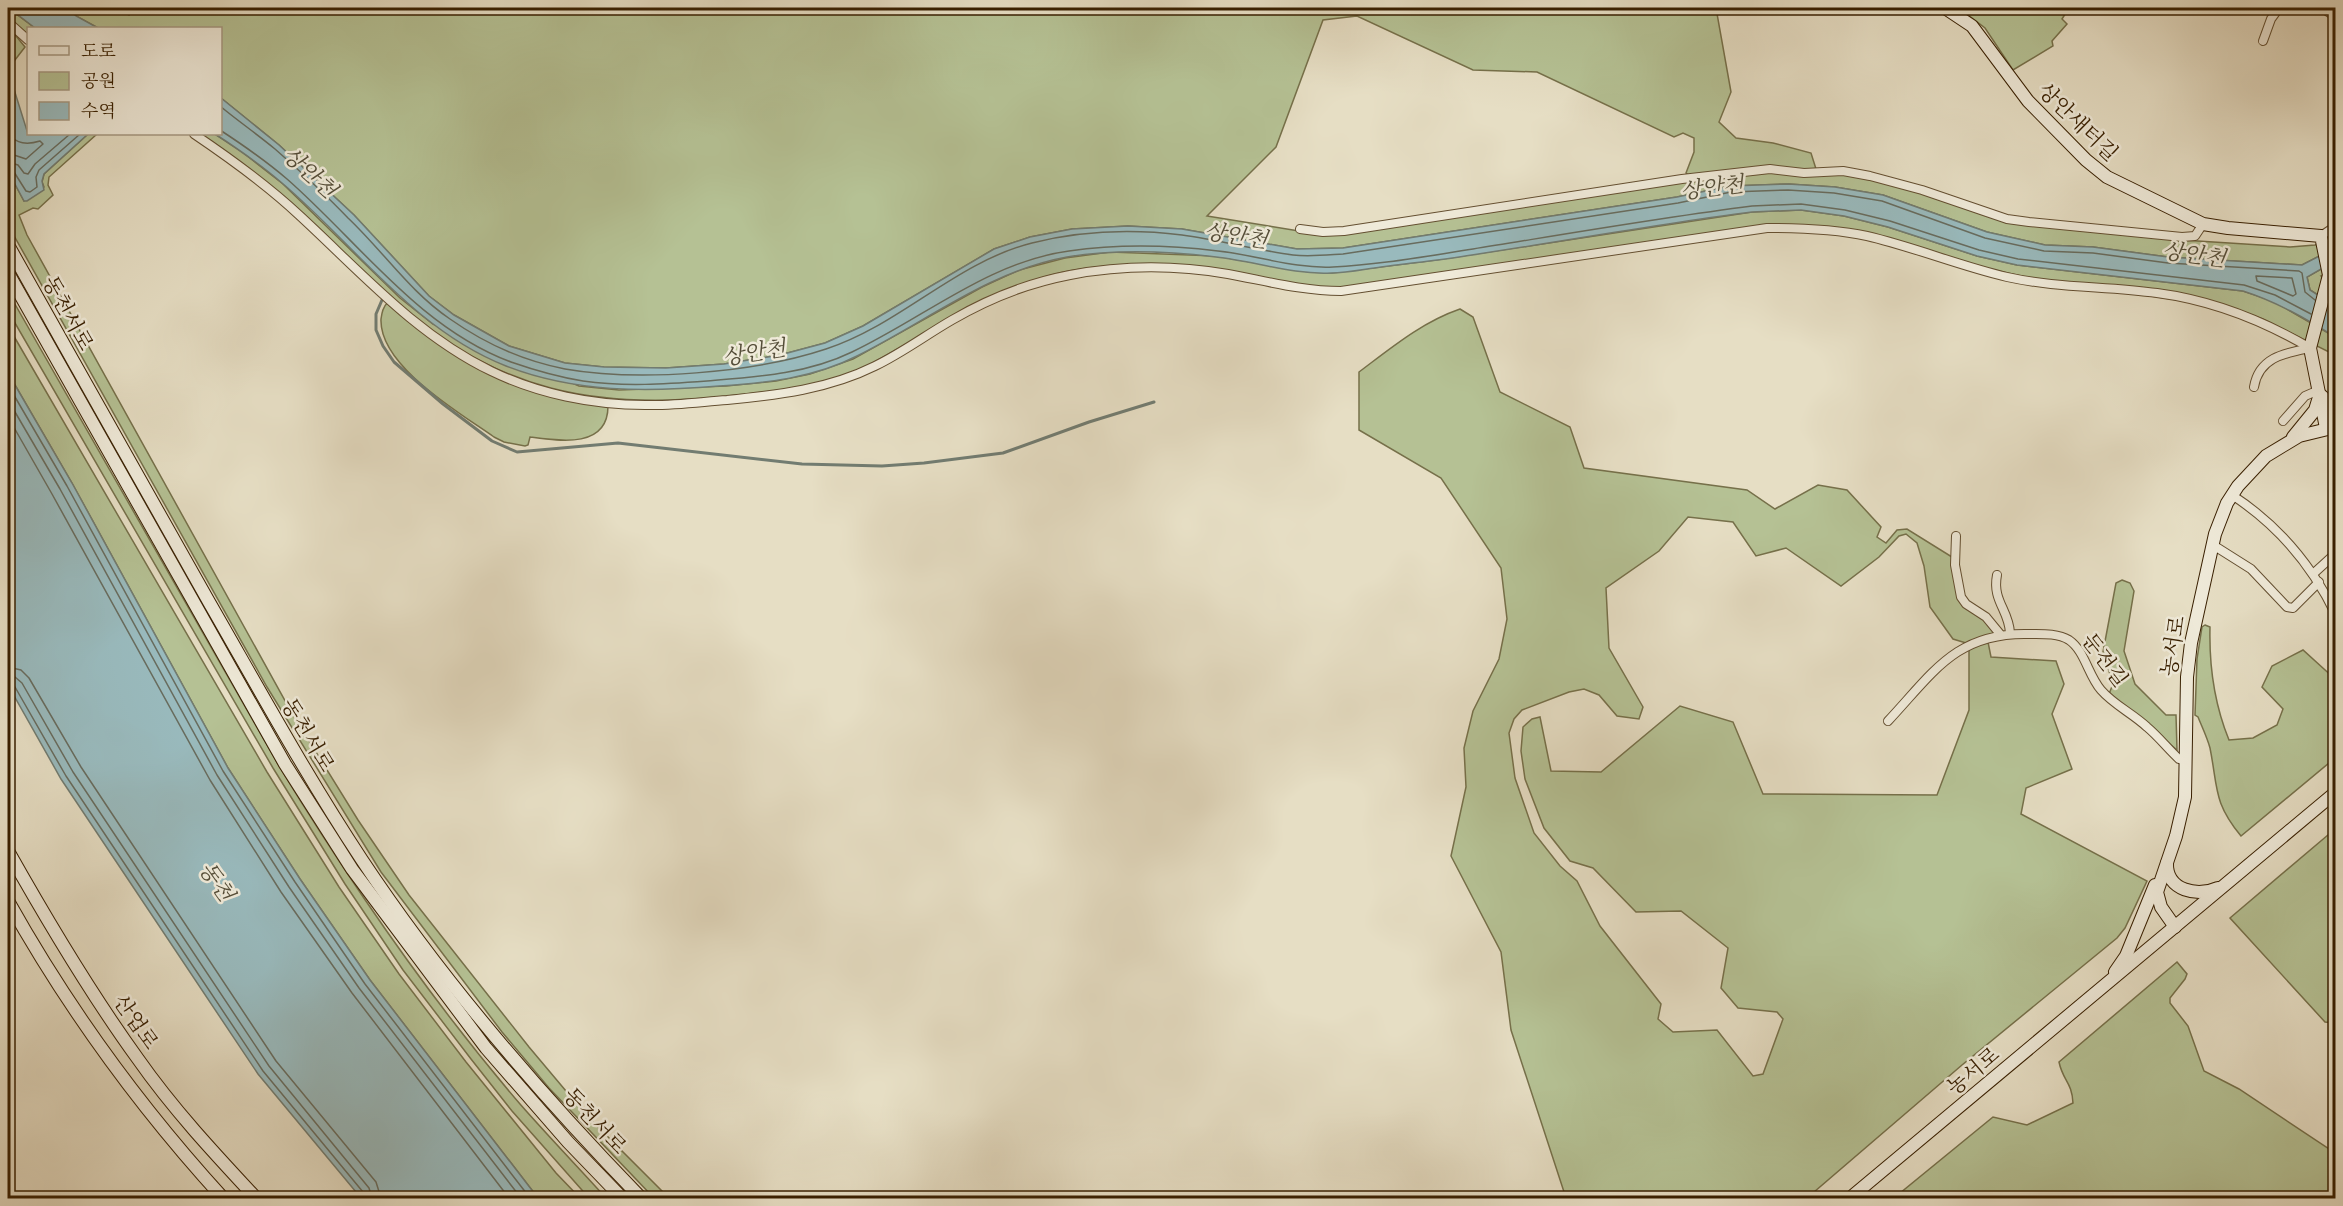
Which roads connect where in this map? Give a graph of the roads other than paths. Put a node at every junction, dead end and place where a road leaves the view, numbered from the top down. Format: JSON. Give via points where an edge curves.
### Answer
{"nodes":[{"id":1,"x":1945,"y":8,"type":"edge"},
{"id":2,"x":2279,"y":8,"type":"edge"},
{"id":3,"x":2322,"y":8,"type":"edge"},
{"id":4,"x":2336,"y":17,"type":"edge"},
{"id":5,"x":8,"y":22,"type":"edge"},
{"id":6,"x":27,"y":39,"type":"edge"},
{"id":7,"x":2263,"y":41,"type":"dead end"},
{"id":8,"x":195,"y":135,"type":"edge"},
{"id":9,"x":2203,"y":224,"type":"junction"},
{"id":10,"x":2336,"y":226,"type":"edge"},
{"id":11,"x":1300,"y":229,"type":"dead end"},
{"id":12,"x":2322,"y":239,"type":"junction"},
{"id":13,"x":8,"y":245,"type":"edge"},
{"id":14,"x":8,"y":273,"type":"edge"},
{"id":15,"x":2310,"y":345,"type":"junction"},
{"id":16,"x":2254,"y":387,"type":"dead end"},
{"id":17,"x":2319,"y":391,"type":"junction"},
{"id":18,"x":2336,"y":411,"type":"edge"},
{"id":19,"x":2283,"y":421,"type":"dead end"},
{"id":20,"x":2331,"y":427,"type":"edge"},
{"id":21,"x":2287,"y":442,"type":"junction"},
{"id":22,"x":2232,"y":495,"type":"junction"},
{"id":23,"x":1956,"y":536,"type":"dead end"},
{"id":24,"x":2213,"y":545,"type":"junction"},
{"id":25,"x":2336,"y":553,"type":"edge"},
{"id":26,"x":1997,"y":575,"type":"dead end"},
{"id":27,"x":2316,"y":578,"type":"junction"},
{"id":28,"x":2336,"y":615,"type":"edge"},
{"id":29,"x":2005,"y":634,"type":"junction"},
{"id":30,"x":1888,"y":721,"type":"dead end"},
{"id":31,"x":2186,"y":761,"type":"junction"},
{"id":32,"x":2336,"y":792,"type":"edge"},
{"id":33,"x":8,"y":851,"type":"edge"},
{"id":34,"x":2167,"y":862,"type":"junction"},
{"id":35,"x":2227,"y":883,"type":"junction"},
{"id":36,"x":8,"y":901,"type":"edge"},
{"id":37,"x":2175,"y":927,"type":"junction"},
{"id":38,"x":2100,"y":991,"type":"junction"},
{"id":39,"x":223,"y":1198,"type":"edge"},
{"id":40,"x":256,"y":1198,"type":"edge"},
{"id":41,"x":622,"y":1198,"type":"edge"},
{"id":42,"x":641,"y":1198,"type":"edge"},
{"id":43,"x":1850,"y":1198,"type":"edge"}],
"edges":[{"from":1,"to":9,"type":"main road","name":"상안새터길","via":[[1972,26],[2028,101],[2094,167]]},
{"from":2,"to":7,"type":"street"},
{"from":3,"to":4,"type":"street"},
{"from":5,"to":6,"type":"street"},
{"from":8,"to":15,"type":"street","via":[[280,198],[404,313],[448,347],[524,384],[611,403],[670,405],[764,397],[813,387],[873,367],[997,297],[1090,271],[1166,268],[1341,291],[1767,228],[1866,236],[2025,280],[2178,297],[2229,311]]},
{"from":9,"to":11,"type":"street","via":[[2196,236],[2182,237],[2028,222],[1870,176],[1843,171],[1764,169],[1344,231]]},
{"from":9,"to":12,"type":"main road","name":"상안새터길"},
{"from":10,"to":12,"type":"street"},
{"from":12,"to":15,"type":"main road","via":[[2328,276]]},
{"from":13,"to":42,"type":"main road","name":"동천서로","via":[[298,758],[363,862],[497,1040]]},
{"from":14,"to":41,"type":"main road","name":"동천서로","via":[[285,764],[352,869],[486,1048]]},
{"from":15,"to":16,"type":"street","via":[[2276,356],[2258,374]]},
{"from":15,"to":17,"type":"main road"},
{"from":17,"to":18,"type":"main road"},
{"from":17,"to":19,"type":"street","via":[[2305,396]]},
{"from":17,"to":20,"type":"main road"},
{"from":17,"to":21,"type":"main road","via":[[2315,410]]},
{"from":20,"to":21,"type":"main road","name":"농서로"},
{"from":21,"to":22,"type":"main road","name":"농서로","via":[[2253,468]]},
{"from":22,"to":24,"type":"main road","name":"농서로"},
{"from":22,"to":27,"type":"street","via":[[2270,522]]},
{"from":23,"to":29,"type":"street","via":[[1955,565],[1961,597]]},
{"from":24,"to":27,"type":"street","via":[[2251,569],[2293,608]]},
{"from":24,"to":31,"type":"main road","name":"농서로","via":[[2187,677]]},
{"from":25,"to":27,"type":"street"},
{"from":26,"to":29,"type":"street","via":[[1995,591],[2009,621]]},
{"from":27,"to":28,"type":"street"},
{"from":29,"to":30,"type":"street","name":"둔전길","via":[[1960,648],[1945,659]]},
{"from":29,"to":31,"type":"street","name":"둔전길","via":[[2057,635],[2070,641],[2107,696]]},
{"from":31,"to":34,"type":"main road","name":"농서로","via":[[2185,797]]},
{"from":32,"to":35,"type":"main road","name":"농서로"},
{"from":33,"to":40,"type":"main road","name":"산업로","via":[[48,922],[139,1061]]},
{"from":34,"to":35,"type":"main road","via":[[2170,879],[2184,889],[2206,893]]},
{"from":34,"to":37,"type":"main road","name":"농서로","via":[[2158,898]]},
{"from":34,"to":38,"type":"main road","via":[[2126,956]]},
{"from":35,"to":37,"type":"main road","name":"농서로"},
{"from":36,"to":39,"type":"main road","name":"산업로","via":[[121,1077]]},
{"from":37,"to":38,"type":"main road","name":"농서로"},
{"from":38,"to":43,"type":"main road","name":"농서로"}]}
